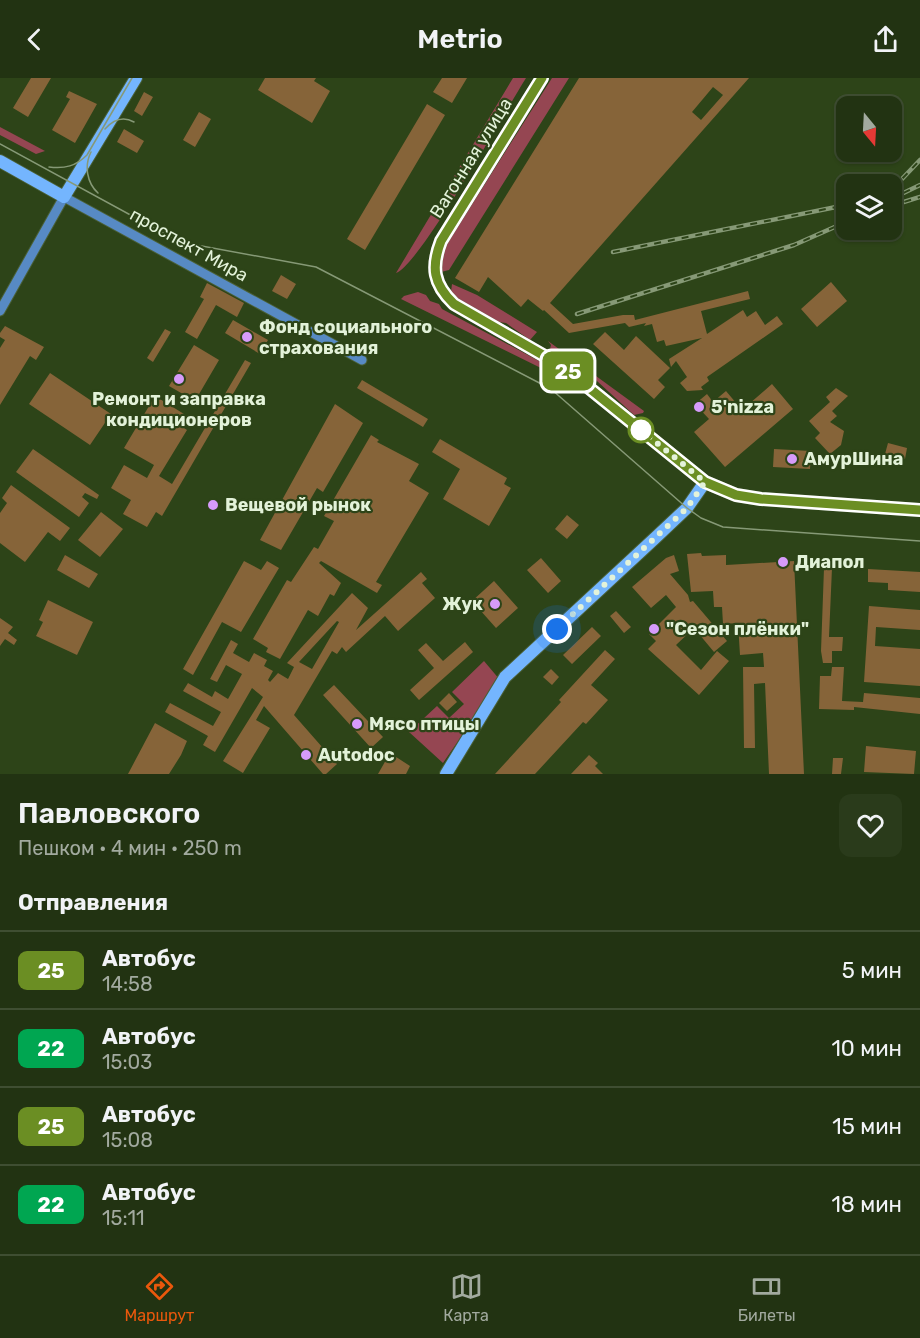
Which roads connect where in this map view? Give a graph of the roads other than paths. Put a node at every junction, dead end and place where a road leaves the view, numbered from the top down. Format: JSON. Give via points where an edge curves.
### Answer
{"nodes":[{"id":1,"x":130,"y":78,"type":"edge"},
{"id":2,"x":136,"y":78,"type":"edge"},
{"id":3,"x":542,"y":78,"type":"edge"},
{"id":4,"x":0,"y":161,"type":"edge"},
{"id":5,"x":64,"y":197,"type":"junction"},
{"id":6,"x":0,"y":311,"type":"edge"},
{"id":7,"x":362,"y":360,"type":"dead end"},
{"id":8,"x":705,"y":482,"type":"junction"},
{"id":9,"x":920,"y":510,"type":"edge"},
{"id":10,"x":446,"y":774,"type":"edge"}],
"edges":[{"from":1,"to":5,"type":"street"},
{"from":2,"to":5,"type":"street"},
{"from":3,"to":8,"type":"street","name":"Вагонная улица","via":[[441,241],[433,268],[437,282],[454,304],[562,366]]},
{"from":4,"to":5,"type":"street","name":"проспект Мира"},
{"from":5,"to":6,"type":"street"},
{"from":5,"to":7,"type":"street","name":"проспект Мира"},
{"from":8,"to":9,"type":"street","name":"Вагонная улица","via":[[736,495],[761,499]]},
{"from":8,"to":10,"type":"street","via":[[687,508],[505,677]]}]}
